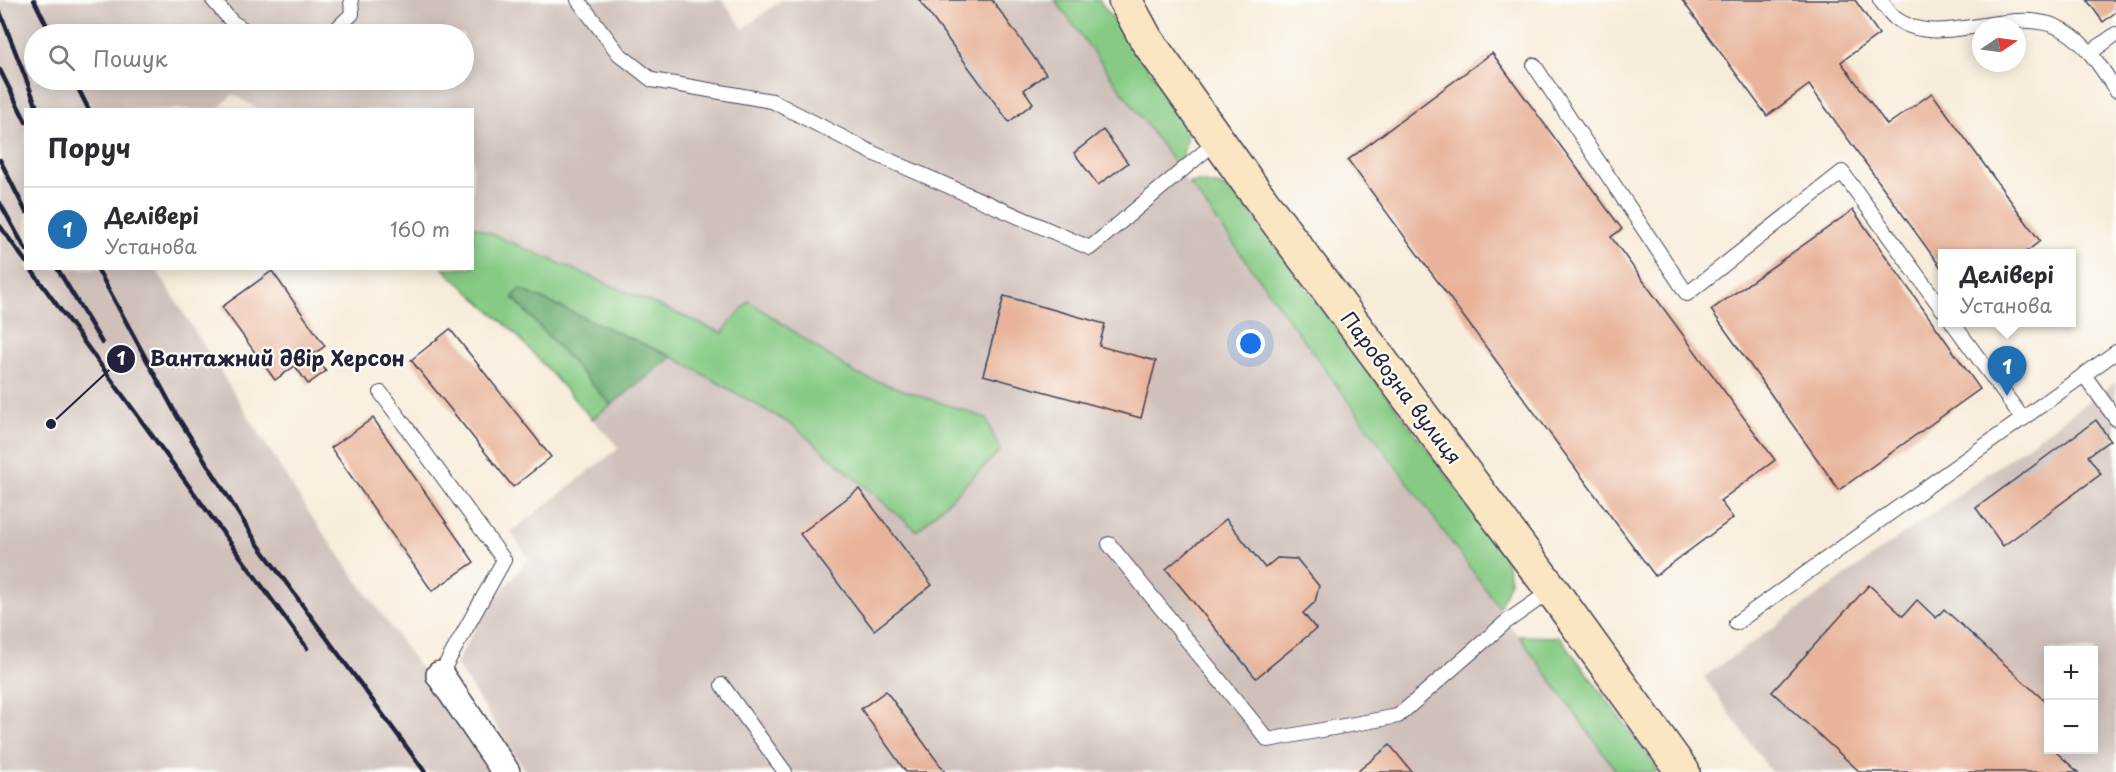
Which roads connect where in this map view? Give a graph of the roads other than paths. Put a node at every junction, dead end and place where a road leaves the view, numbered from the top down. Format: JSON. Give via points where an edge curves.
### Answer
{"nodes":[{"id":1,"x":213,"y":0,"type":"edge"},
{"id":2,"x":351,"y":0,"type":"edge"},
{"id":3,"x":578,"y":0,"type":"edge"},
{"id":4,"x":1125,"y":0,"type":"edge"},
{"id":5,"x":1880,"y":0,"type":"edge"},
{"id":6,"x":235,"y":24,"type":"edge"},
{"id":7,"x":342,"y":24,"type":"edge"},
{"id":8,"x":2116,"y":34,"type":"edge"},
{"id":9,"x":2090,"y":53,"type":"junction"},
{"id":10,"x":1534,"y":65,"type":"dead end"},
{"id":11,"x":2116,"y":90,"type":"edge"},
{"id":12,"x":1218,"y":140,"type":"junction"},
{"id":13,"x":1938,"y":304,"type":"edge"},
{"id":14,"x":1956,"y":327,"type":"edge"},
{"id":15,"x":2116,"y":352,"type":"edge"},
{"id":16,"x":2085,"y":375,"type":"junction"},
{"id":17,"x":381,"y":393,"type":"dead end"},
{"id":18,"x":2023,"y":419,"type":"junction"},
{"id":19,"x":2116,"y":419,"type":"edge"},
{"id":20,"x":1109,"y":544,"type":"dead end"},
{"id":21,"x":1552,"y":590,"type":"junction"},
{"id":22,"x":1737,"y":623,"type":"dead end"},
{"id":23,"x":440,"y":675,"type":"joint"},
{"id":24,"x":722,"y":685,"type":"dead end"},
{"id":25,"x":507,"y":772,"type":"edge"},
{"id":26,"x":785,"y":772,"type":"edge"},
{"id":27,"x":1683,"y":772,"type":"edge"}],
"edges":[{"from":1,"to":6,"type":"lane"},
{"from":2,"to":7,"type":"lane","via":[[352,14]]},
{"from":3,"to":12,"type":"lane","via":[[619,54],[652,80],[772,101],[875,154],[1090,248]]},
{"from":4,"to":12,"type":"main road","name":"Паровозна вулиця","via":[[1146,39]]},
{"from":5,"to":9,"type":"lane","via":[[1893,17],[1928,31],[2015,21],[2042,22],[2066,31]]},
{"from":8,"to":9,"type":"lane"},
{"from":9,"to":11,"type":"lane"},
{"from":10,"to":13,"type":"lane","via":[[1687,294],[1842,172]]},
{"from":12,"to":21,"type":"main road","name":"Паровозна вулиця"},
{"from":14,"to":18,"type":"lane"},
{"from":15,"to":16,"type":"lane"},
{"from":16,"to":18,"type":"lane"},
{"from":16,"to":19,"type":"lane"},
{"from":17,"to":23,"type":"lane","via":[[504,560]]},
{"from":18,"to":22,"type":"lane"},
{"from":20,"to":21,"type":"lane","via":[[1268,740],[1398,716],[1506,622]]},
{"from":21,"to":27,"type":"main road","name":"Паровозна вулиця"},
{"from":23,"to":25,"type":"street"},
{"from":24,"to":26,"type":"lane"}]}
